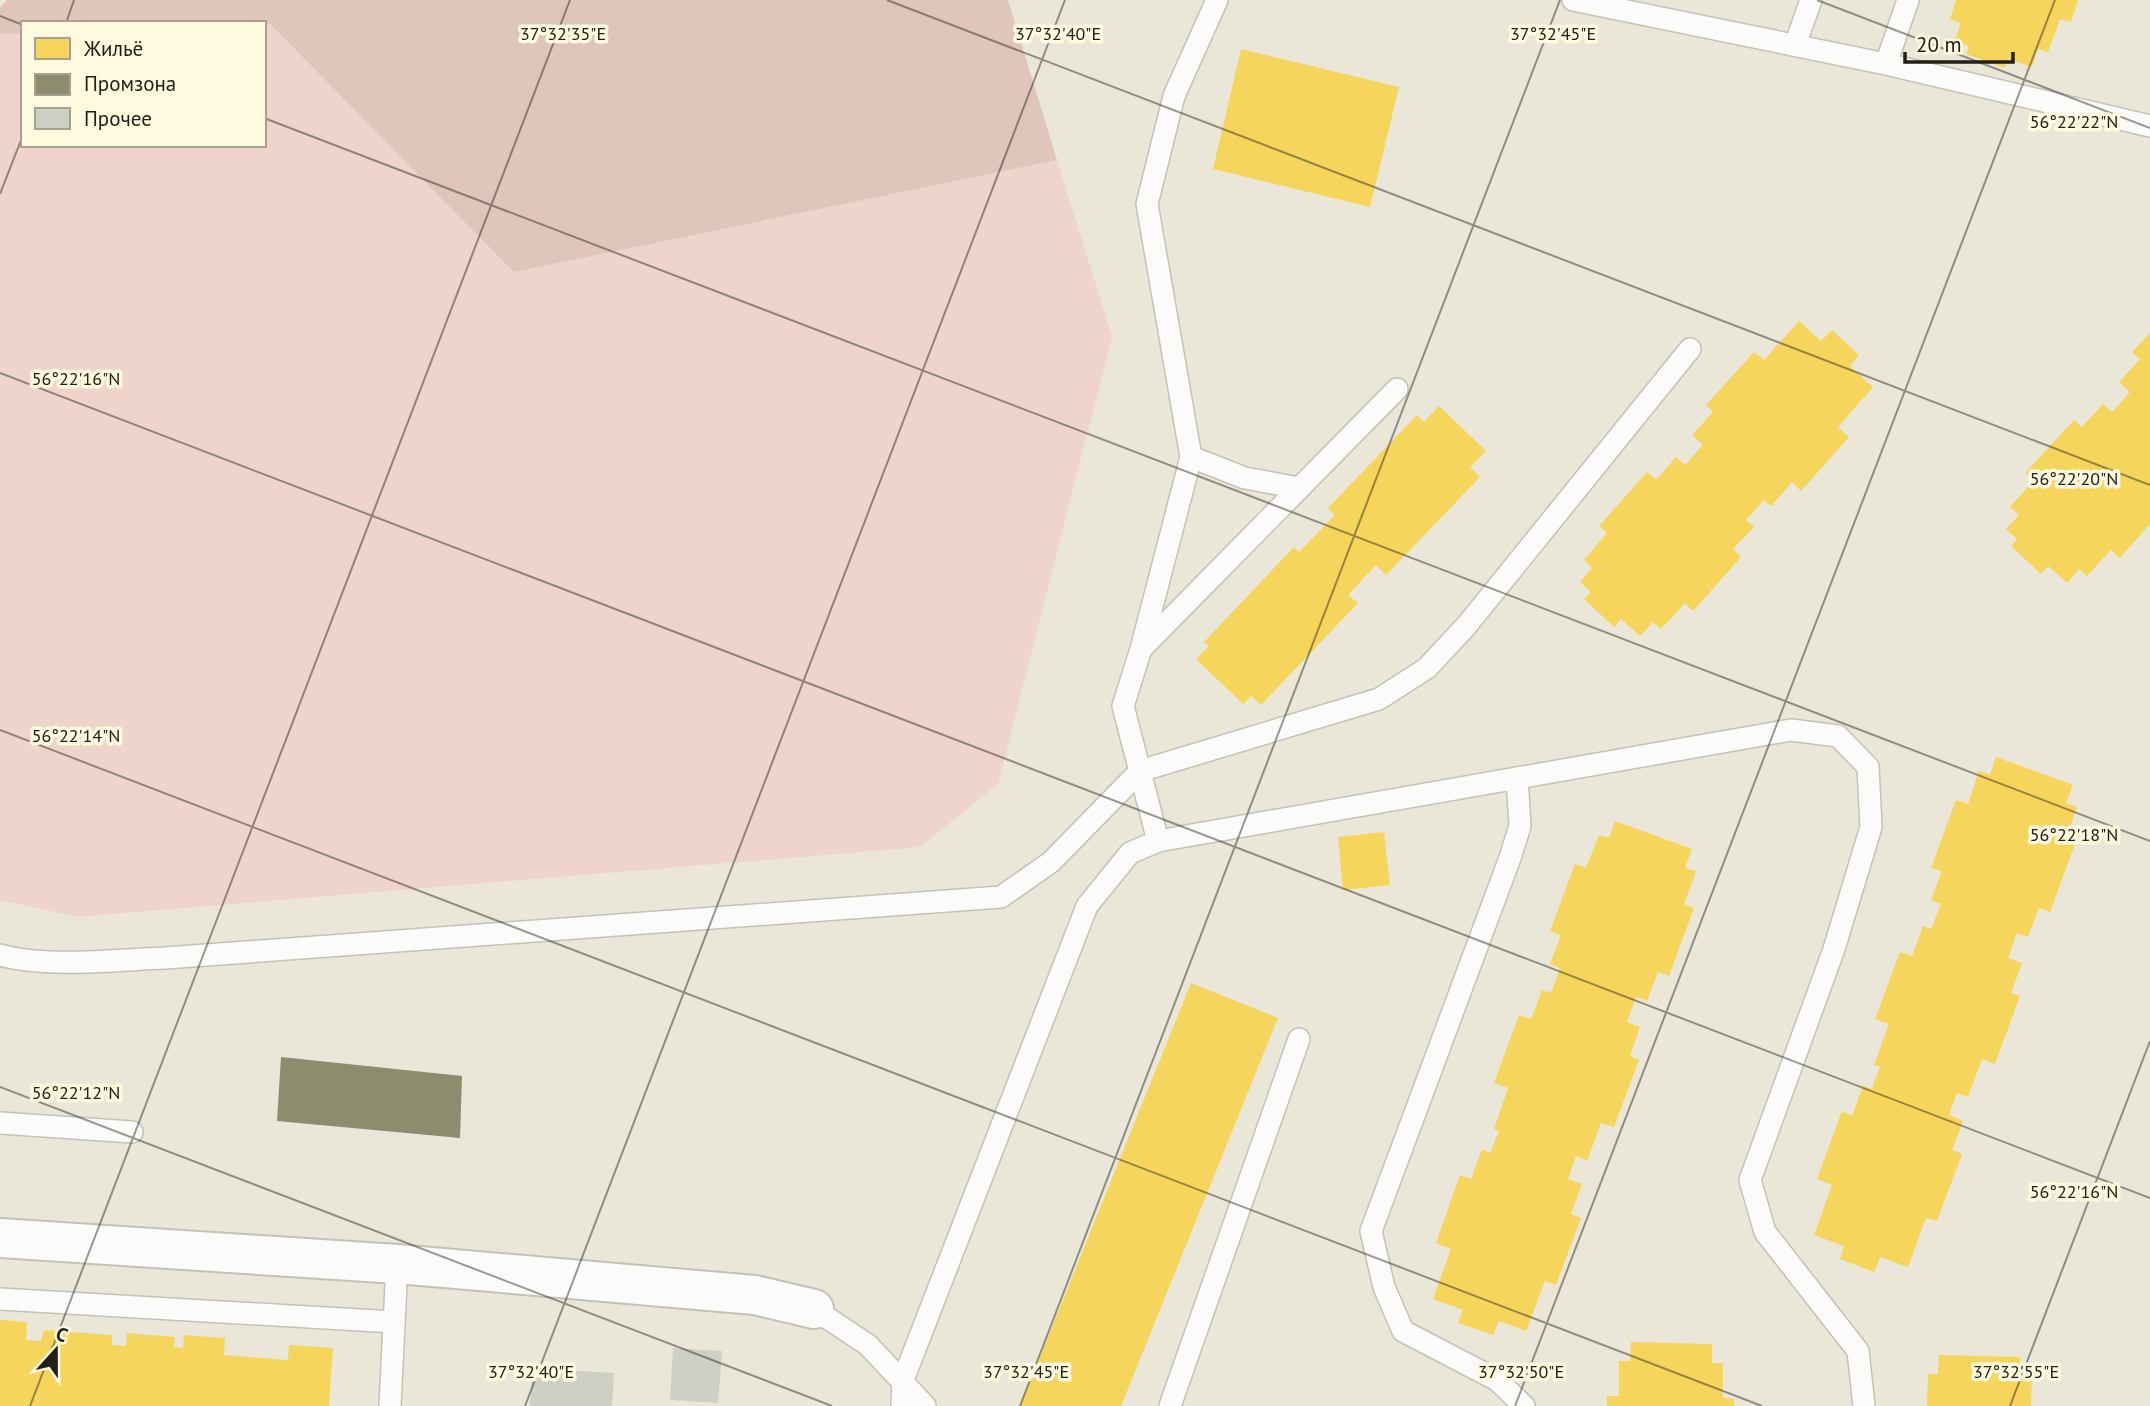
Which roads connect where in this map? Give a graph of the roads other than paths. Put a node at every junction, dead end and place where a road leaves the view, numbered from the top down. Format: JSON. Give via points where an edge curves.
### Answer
{"nodes":[{"id":1,"x":1217,"y":0,"type":"edge"},
{"id":2,"x":1573,"y":0,"type":"edge"},
{"id":3,"x":1811,"y":0,"type":"edge"},
{"id":4,"x":1908,"y":0,"type":"edge"},
{"id":5,"x":1795,"y":45,"type":"junction"},
{"id":6,"x":1886,"y":64,"type":"junction"},
{"id":7,"x":2150,"y":126,"type":"edge"},
{"id":8,"x":1690,"y":349,"type":"dead end"},
{"id":9,"x":1397,"y":389,"type":"dead end"},
{"id":10,"x":1191,"y":457,"type":"junction"},
{"id":11,"x":1299,"y":488,"type":"junction"},
{"id":12,"x":1141,"y":649,"type":"junction"},
{"id":13,"x":1140,"y":771,"type":"junction"},
{"id":14,"x":1517,"y":778,"type":"junction"},
{"id":15,"x":1158,"y":841,"type":"junction"},
{"id":16,"x":0,"y":955,"type":"edge"},
{"id":17,"x":1299,"y":1039,"type":"dead end"},
{"id":18,"x":0,"y":1123,"type":"edge"},
{"id":19,"x":132,"y":1132,"type":"dead end"},
{"id":20,"x":0,"y":1238,"type":"edge"},
{"id":21,"x":397,"y":1264,"type":"junction"},
{"id":22,"x":0,"y":1298,"type":"edge"},
{"id":23,"x":814,"y":1309,"type":"joint"},
{"id":24,"x":394,"y":1322,"type":"junction"},
{"id":25,"x":902,"y":1380,"type":"junction"},
{"id":26,"x":390,"y":1406,"type":"edge"},
{"id":27,"x":902,"y":1406,"type":"edge"},
{"id":28,"x":925,"y":1406,"type":"edge"},
{"id":29,"x":1170,"y":1406,"type":"edge"},
{"id":30,"x":1524,"y":1406,"type":"edge"},
{"id":31,"x":1864,"y":1406,"type":"edge"}],
"edges":[{"from":1,"to":10,"type":"lane","via":[[1174,96],[1147,204]]},
{"from":2,"to":5,"type":"lane"},
{"from":3,"to":5,"type":"lane"},
{"from":4,"to":6,"type":"lane"},
{"from":5,"to":6,"type":"lane"},
{"from":6,"to":7,"type":"lane"},
{"from":8,"to":13,"type":"lane","via":[[1467,625],[1427,668],[1379,699]]},
{"from":9,"to":11,"type":"lane"},
{"from":10,"to":11,"type":"lane","via":[[1245,478]]},
{"from":10,"to":12,"type":"lane"},
{"from":11,"to":12,"type":"lane"},
{"from":12,"to":13,"type":"lane","via":[[1123,706]]},
{"from":13,"to":15,"type":"lane"},
{"from":13,"to":16,"type":"lane","via":[[1051,862],[1001,897],[165,958],[73,962]]},
{"from":14,"to":15,"type":"lane"},
{"from":14,"to":30,"type":"lane","via":[[1520,826],[1510,858],[1371,1231],[1384,1287],[1403,1331],[1497,1380]]},
{"from":14,"to":31,"type":"lane","via":[[1791,730],[1838,736],[1868,767],[1871,827],[1834,949],[1750,1180],[1765,1232],[1858,1352]]},
{"from":15,"to":25,"type":"lane","via":[[1130,853],[1087,906]]},
{"from":17,"to":29,"type":"lane"},
{"from":18,"to":19,"type":"lane"},
{"from":20,"to":21,"type":"street"},
{"from":21,"to":23,"type":"street","via":[[755,1295]]},
{"from":21,"to":24,"type":"lane"},
{"from":22,"to":24,"type":"lane"},
{"from":23,"to":25,"type":"lane","via":[[868,1345]]},
{"from":24,"to":26,"type":"lane"},
{"from":25,"to":27,"type":"lane"},
{"from":25,"to":28,"type":"lane"}]}
